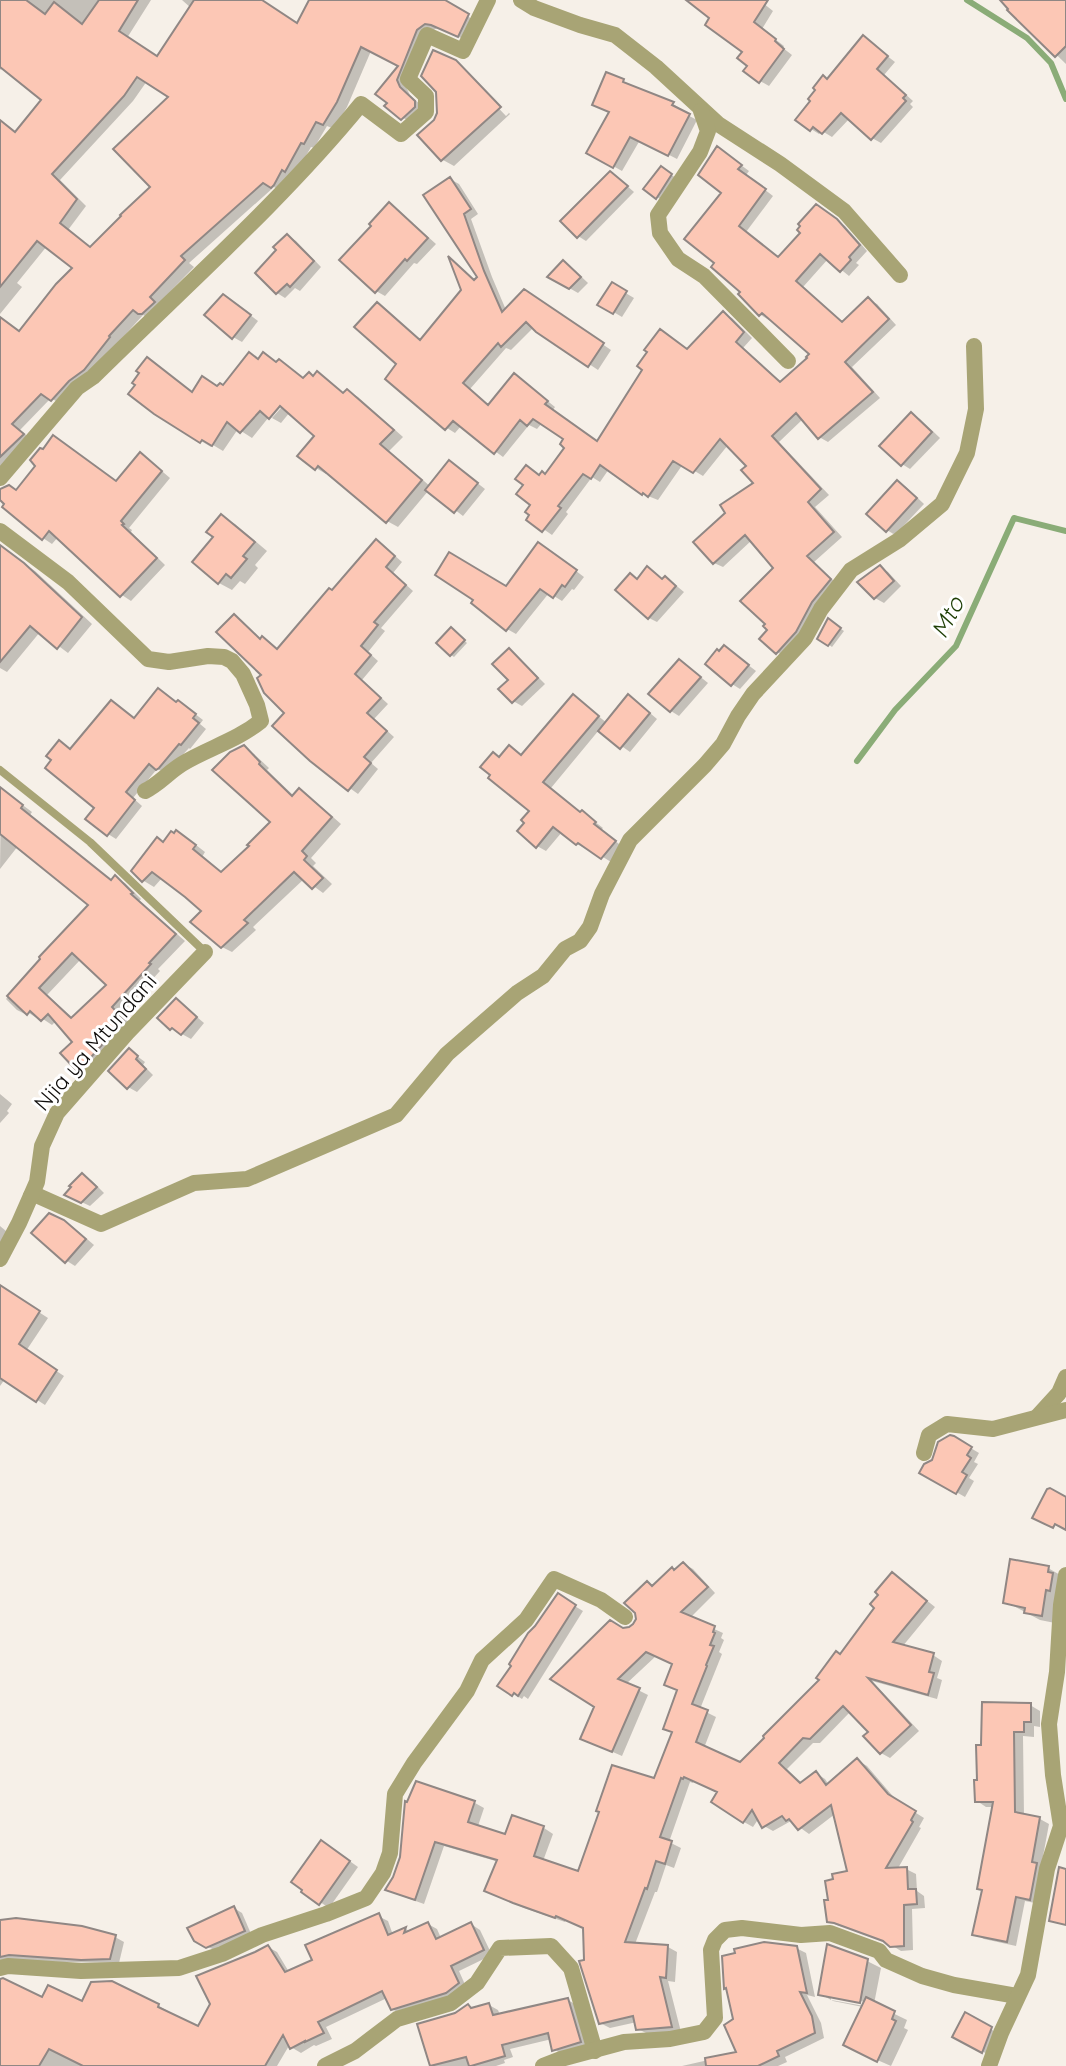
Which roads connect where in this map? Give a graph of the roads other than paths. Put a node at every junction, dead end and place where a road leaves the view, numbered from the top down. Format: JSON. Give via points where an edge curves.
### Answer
{"nodes":[{"id":1,"x":488,"y":0,"type":"edge"},
{"id":2,"x":521,"y":0,"type":"edge"},
{"id":3,"x":699,"y":105,"type":"junction"},
{"id":4,"x":900,"y":275,"type":"dead end"},
{"id":5,"x":974,"y":346,"type":"dead end"},
{"id":6,"x":788,"y":361,"type":"dead end"},
{"id":7,"x":0,"y":478,"type":"edge"},
{"id":8,"x":0,"y":531,"type":"edge"},
{"id":9,"x":0,"y":770,"type":"edge"},
{"id":10,"x":145,"y":791,"type":"dead end"},
{"id":11,"x":205,"y":952,"type":"joint"},
{"id":12,"x":31,"y":1196,"type":"junction"},
{"id":13,"x":0,"y":1259,"type":"edge"},
{"id":14,"x":1066,"y":1377,"type":"edge"},
{"id":15,"x":1066,"y":1410,"type":"edge"},
{"id":16,"x":1038,"y":1416,"type":"junction"},
{"id":17,"x":924,"y":1453,"type":"dead end"},
{"id":18,"x":1066,"y":1575,"type":"edge"},
{"id":19,"x":625,"y":1617,"type":"dead end"},
{"id":20,"x":0,"y":1968,"type":"edge"},
{"id":21,"x":1017,"y":1996,"type":"junction"},
{"id":22,"x":595,"y":2051,"type":"junction"},
{"id":23,"x":325,"y":2066,"type":"edge"},
{"id":24,"x":543,"y":2066,"type":"edge"},
{"id":25,"x":989,"y":2066,"type":"edge"}],
"edges":[{"from":1,"to":7,"type":"street","via":[[463,51],[427,35],[408,79],[426,96],[426,112],[401,134],[361,104],[277,199],[77,388]]},
{"from":2,"to":3,"type":"street","via":[[615,35]]},
{"from":3,"to":4,"type":"street","via":[[718,124],[844,211]]},
{"from":3,"to":6,"type":"street","via":[[708,131],[658,215],[660,233],[678,259],[704,276]]},
{"from":5,"to":12,"type":"street","via":[[976,409],[967,453],[942,504],[851,570],[805,638],[753,694],[723,744],[630,840],[580,941],[447,1054],[396,1115],[247,1179],[194,1183],[101,1224]]},
{"from":8,"to":10,"type":"street","via":[[68,582],[148,659],[224,657],[243,674],[261,721],[182,764]]},
{"from":9,"to":11,"type":"lane","via":[[90,842]]},
{"from":11,"to":12,"type":"street","name":"Njia ya Mtundani","via":[[57,1113],[42,1146]]},
{"from":12,"to":13,"type":"street","name":"Njia ya Mtundani"},
{"from":14,"to":16,"type":"street"},
{"from":15,"to":16,"type":"street"},
{"from":16,"to":17,"type":"street","via":[[993,1429],[947,1424],[929,1435]]},
{"from":18,"to":21,"type":"street","via":[[1049,1724],[1061,1826],[1047,1869],[1028,1975]]},
{"from":19,"to":20,"type":"street","via":[[554,1579],[526,1620],[482,1660],[467,1691],[395,1794],[390,1853],[366,1898],[179,1968]]},
{"from":21,"to":22,"type":"street","via":[[922,1976],[886,1960],[879,1951],[830,1933],[725,1930],[711,1950],[715,2018],[704,2032]]},
{"from":21,"to":25,"type":"street"},
{"from":22,"to":23,"type":"street","via":[[571,1968],[551,1946],[500,1948],[477,1983],[451,2003],[397,2019]]},
{"from":22,"to":24,"type":"street"}]}
